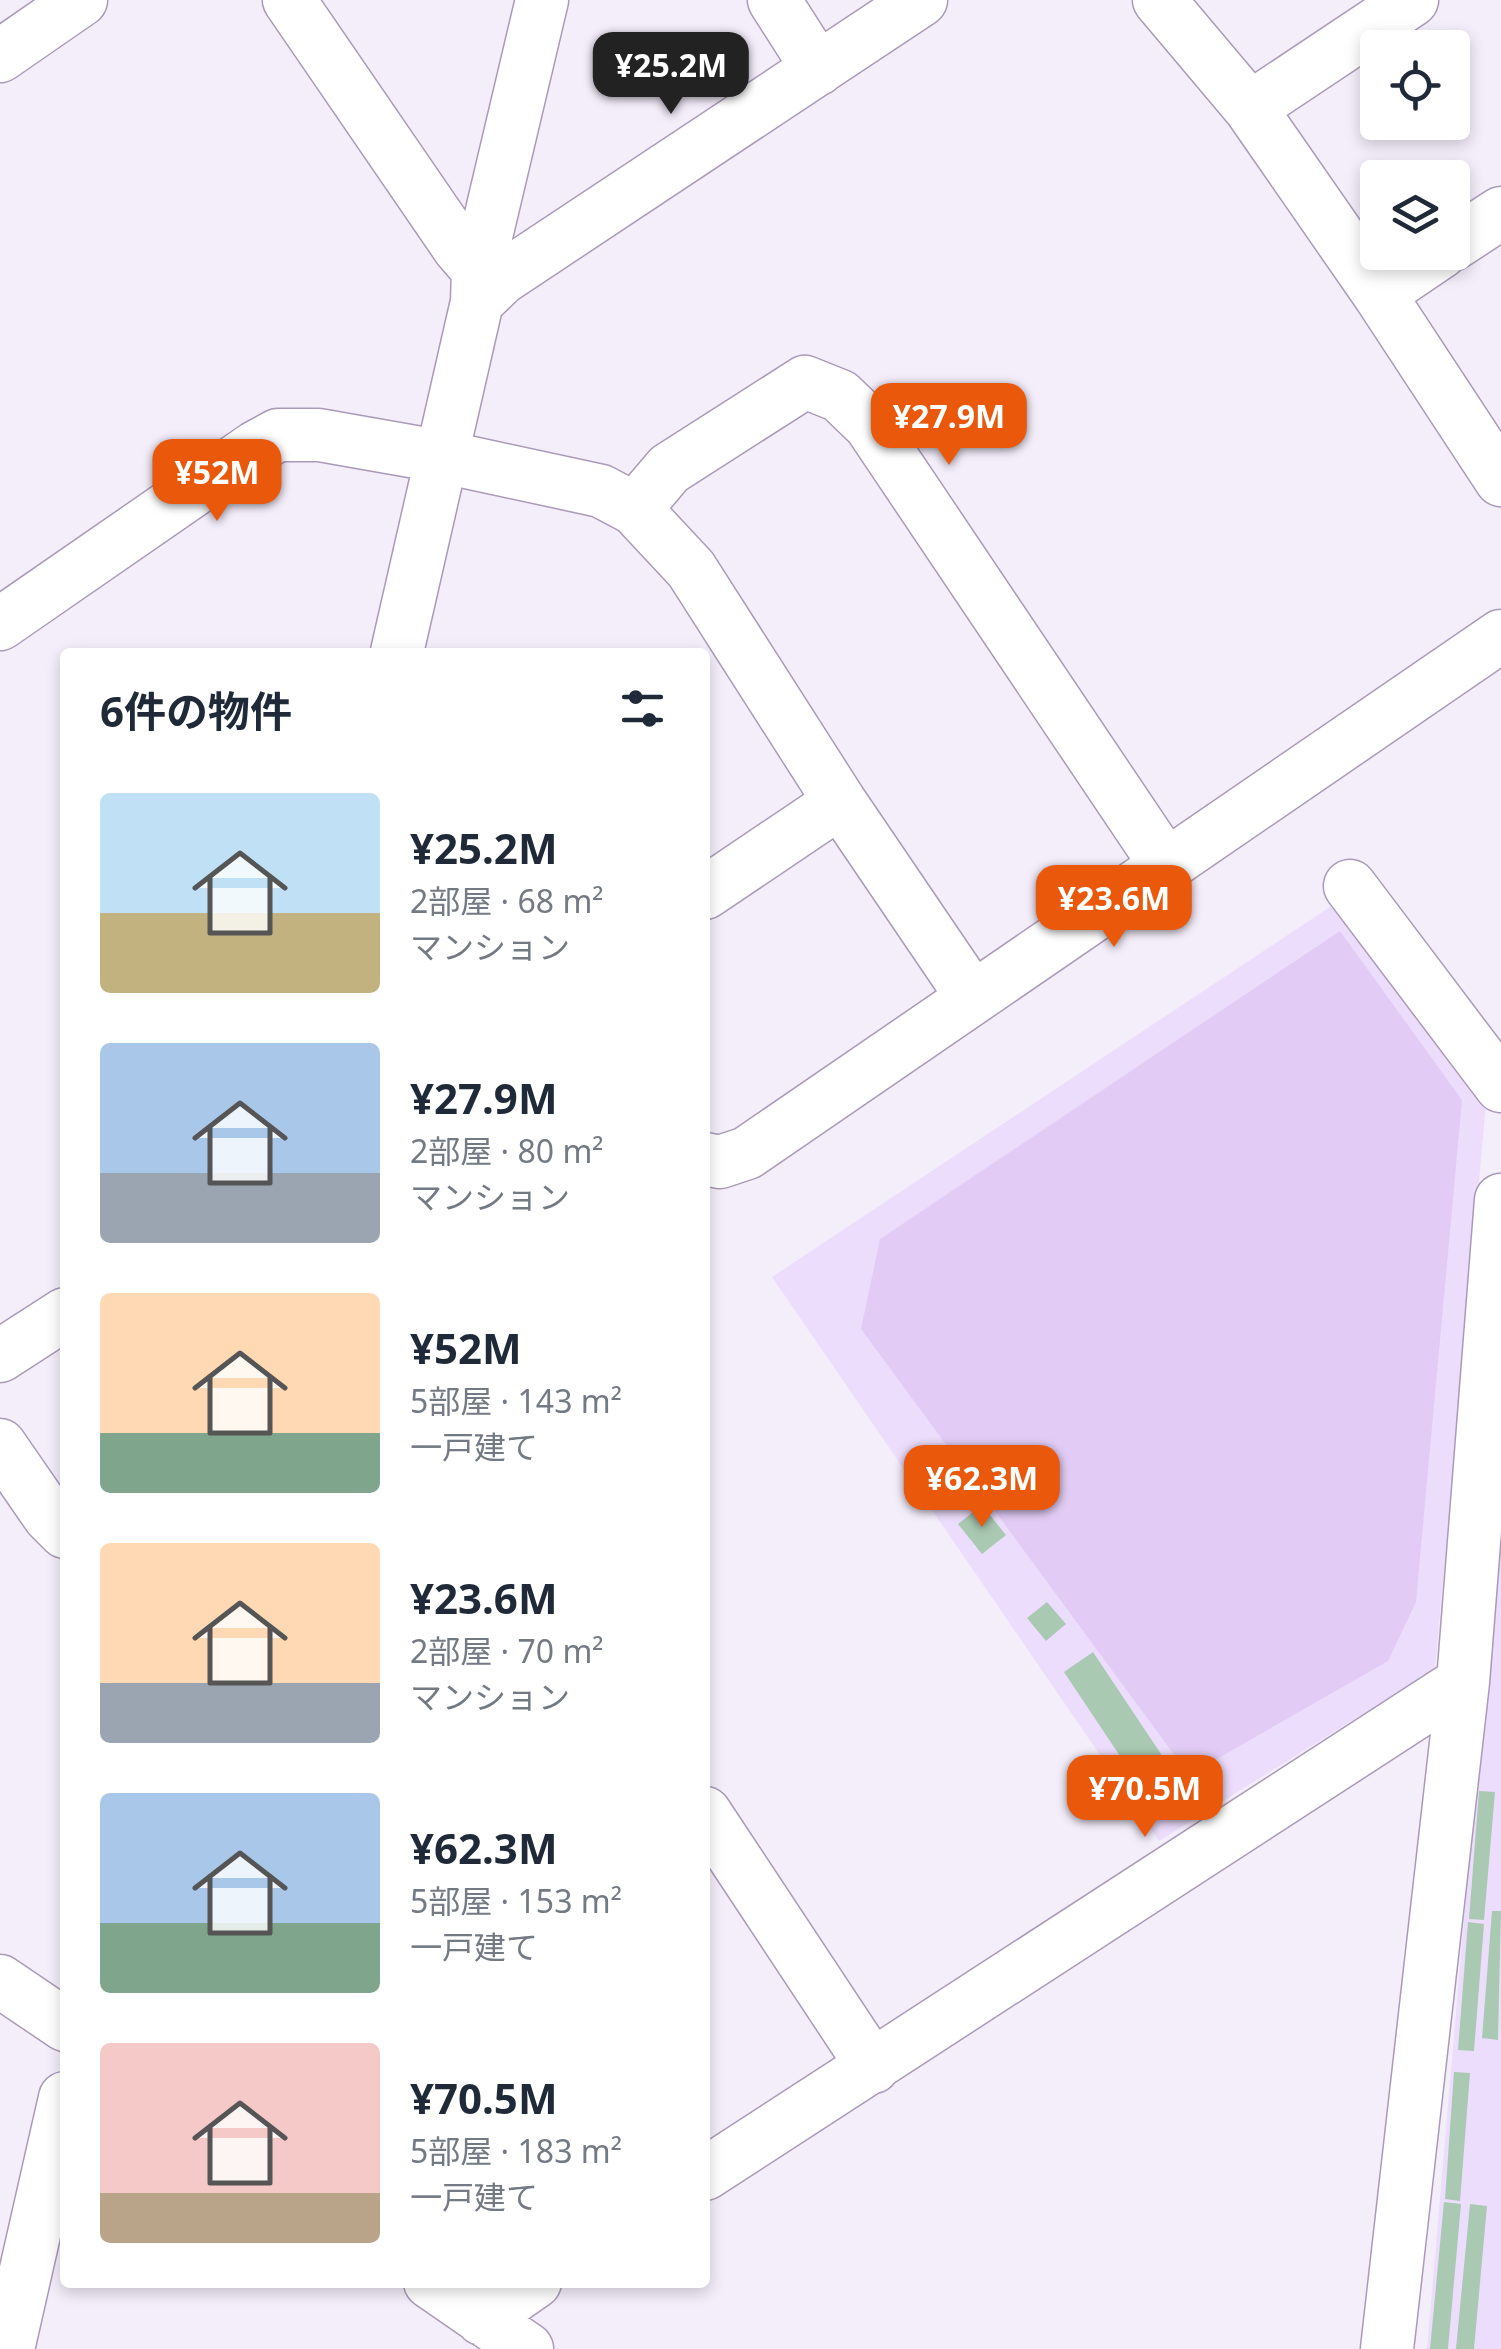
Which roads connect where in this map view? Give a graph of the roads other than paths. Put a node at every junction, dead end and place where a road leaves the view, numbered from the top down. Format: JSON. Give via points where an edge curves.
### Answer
{"nodes":[{"id":1,"x":81,"y":0,"type":"edge"},
{"id":2,"x":289,"y":0,"type":"edge"},
{"id":3,"x":542,"y":0,"type":"edge"},
{"id":4,"x":774,"y":0,"type":"edge"},
{"id":5,"x":921,"y":0,"type":"edge"},
{"id":6,"x":1159,"y":0,"type":"edge"},
{"id":7,"x":1412,"y":0,"type":"edge"},
{"id":8,"x":0,"y":56,"type":"edge"},
{"id":9,"x":818,"y":69,"type":"junction"},
{"id":10,"x":1250,"y":108,"type":"junction"},
{"id":11,"x":1501,"y":213,"type":"edge"},
{"id":12,"x":1470,"y":233,"type":"edge"},
{"id":13,"x":1414,"y":270,"type":"edge"},
{"id":14,"x":477,"y":286,"type":"junction"},
{"id":15,"x":1379,"y":294,"type":"junction"},
{"id":16,"x":444,"y":457,"type":"junction"},
{"id":17,"x":1501,"y":480,"type":"edge"},
{"id":18,"x":635,"y":508,"type":"junction"},
{"id":19,"x":0,"y":624,"type":"edge"},
{"id":20,"x":1501,"y":636,"type":"edge"},
{"id":21,"x":398,"y":648,"type":"edge"},
{"id":22,"x":840,"y":802,"type":"junction"},
{"id":23,"x":1165,"y":864,"type":"junction"},
{"id":24,"x":1350,"y":886,"type":"dead end"},
{"id":25,"x":710,"y":890,"type":"edge"},
{"id":26,"x":973,"y":998,"type":"junction"},
{"id":27,"x":1501,"y":1086,"type":"edge"},
{"id":28,"x":710,"y":1160,"type":"edge"},
{"id":29,"x":1501,"y":1200,"type":"edge"},
{"id":30,"x":60,"y":1317,"type":"edge"},
{"id":31,"x":0,"y":1356,"type":"edge"},
{"id":32,"x":0,"y":1445,"type":"edge"},
{"id":33,"x":60,"y":1527,"type":"edge"},
{"id":34,"x":1463,"y":1682,"type":"junction"},
{"id":35,"x":710,"y":1821,"type":"edge"},
{"id":36,"x":4,"y":2002,"type":"edge"},
{"id":37,"x":60,"y":2023,"type":"edge"},
{"id":38,"x":873,"y":2068,"type":"junction"},
{"id":39,"x":60,"y":2120,"type":"edge"},
{"id":40,"x":710,"y":2171,"type":"edge"},
{"id":41,"x":438,"y":2288,"type":"edge"},
{"id":42,"x":526,"y":2288,"type":"edge"},
{"id":43,"x":482,"y":2319,"type":"junction"},
{"id":44,"x":8,"y":2349,"type":"edge"},
{"id":45,"x":528,"y":2349,"type":"edge"},
{"id":46,"x":1387,"y":2349,"type":"edge"}],
"edges":[{"from":1,"to":8,"type":"street"},
{"from":2,"to":14,"type":"street","via":[[459,248]]},
{"from":3,"to":14,"type":"street"},
{"from":4,"to":9,"type":"street"},
{"from":5,"to":9,"type":"street"},
{"from":6,"to":10,"type":"street"},
{"from":7,"to":10,"type":"street"},
{"from":9,"to":14,"type":"street","via":[[502,278]]},
{"from":10,"to":15,"type":"street"},
{"from":11,"to":12,"type":"street"},
{"from":13,"to":15,"type":"street"},
{"from":14,"to":16,"type":"street"},
{"from":15,"to":17,"type":"street"},
{"from":16,"to":18,"type":"street","via":[[601,491]]},
{"from":16,"to":19,"type":"street","via":[[319,435],[278,435]]},
{"from":16,"to":21,"type":"street"},
{"from":18,"to":22,"type":"street","via":[[691,569]]},
{"from":18,"to":23,"type":"street","via":[[669,469],[805,382],[840,396],[870,425]]},
{"from":20,"to":23,"type":"street"},
{"from":22,"to":25,"type":"street"},
{"from":22,"to":26,"type":"street"},
{"from":23,"to":26,"type":"street"},
{"from":24,"to":27,"type":"street"},
{"from":26,"to":28,"type":"street","via":[[747,1152]]},
{"from":29,"to":34,"type":"street"},
{"from":30,"to":31,"type":"street"},
{"from":32,"to":33,"type":"street"},
{"from":34,"to":38,"type":"street"},
{"from":34,"to":46,"type":"street"},
{"from":35,"to":38,"type":"street"},
{"from":36,"to":37,"type":"street"},
{"from":38,"to":40,"type":"street"},
{"from":39,"to":44,"type":"street"},
{"from":41,"to":43,"type":"street"},
{"from":42,"to":43,"type":"street"},
{"from":43,"to":45,"type":"street"}]}
